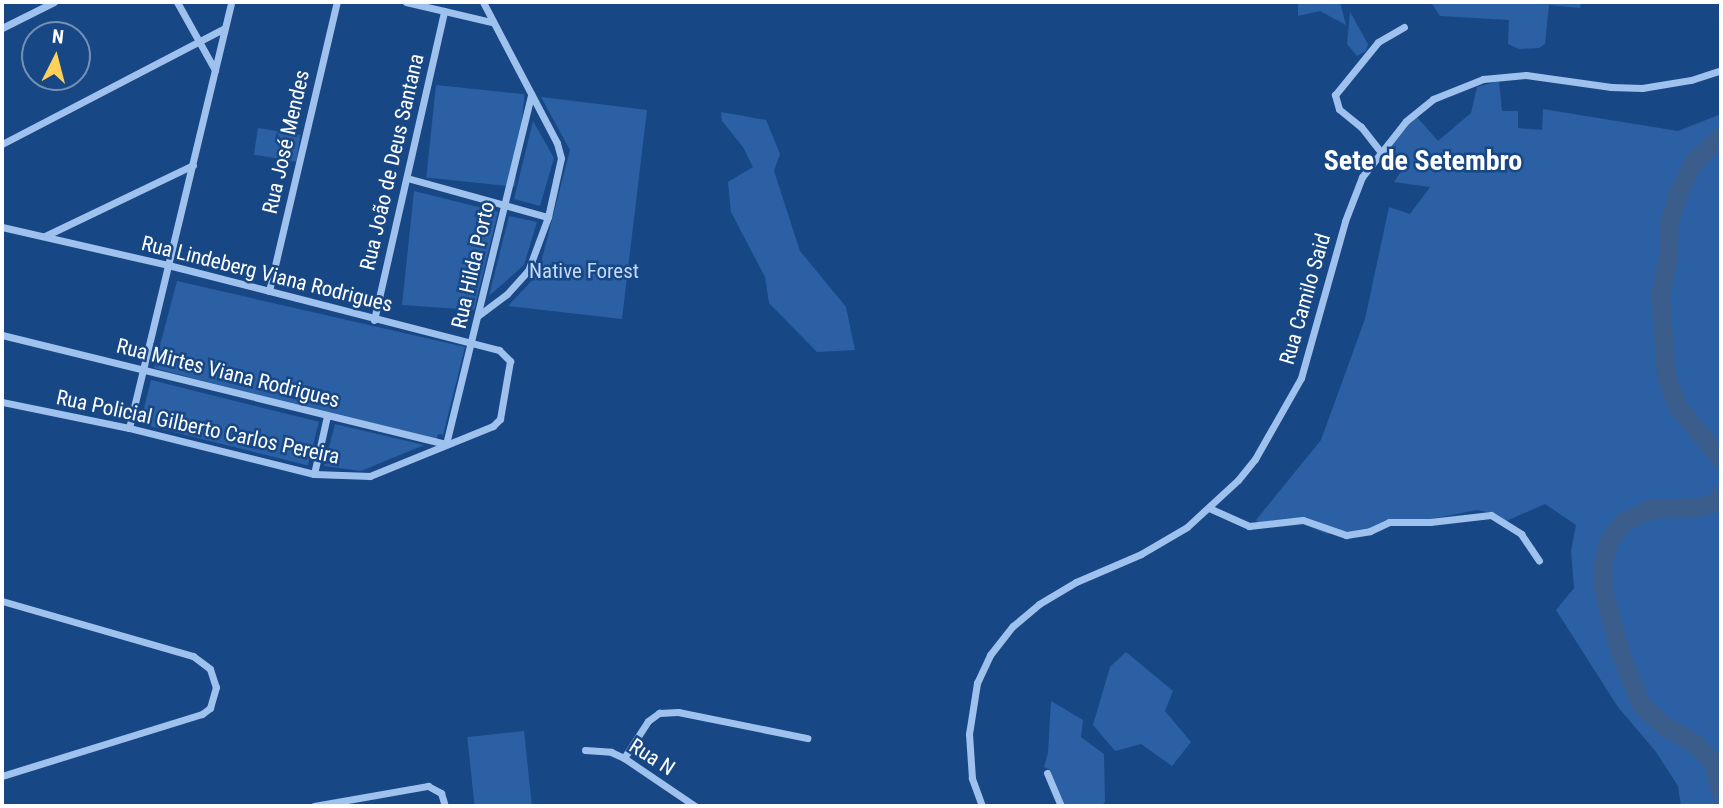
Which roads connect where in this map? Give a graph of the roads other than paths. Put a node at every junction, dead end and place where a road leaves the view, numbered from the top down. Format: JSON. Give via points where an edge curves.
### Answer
{"nodes":[{"id":1,"x":54,"y":2,"type":"edge"},
{"id":2,"x":177,"y":2,"type":"edge"},
{"id":3,"x":231,"y":2,"type":"edge"},
{"id":4,"x":337,"y":2,"type":"edge"},
{"id":5,"x":406,"y":2,"type":"edge"},
{"id":6,"x":482,"y":2,"type":"edge"},
{"id":7,"x":444,"y":11,"type":"junction"},
{"id":8,"x":491,"y":22,"type":"junction"},
{"id":9,"x":1404,"y":27,"type":"dead end"},
{"id":10,"x":2,"y":28,"type":"edge"},
{"id":11,"x":225,"y":28,"type":"junction"},
{"id":12,"x":201,"y":41,"type":"junction"},
{"id":13,"x":1721,"y":70,"type":"edge"},
{"id":14,"x":216,"y":71,"type":"junction"},
{"id":15,"x":531,"y":93,"type":"junction"},
{"id":16,"x":2,"y":144,"type":"edge"},
{"id":17,"x":1380,"y":151,"type":"junction"},
{"id":18,"x":192,"y":165,"type":"junction"},
{"id":19,"x":407,"y":178,"type":"junction"},
{"id":20,"x":505,"y":204,"type":"junction"},
{"id":21,"x":548,"y":217,"type":"junction"},
{"id":22,"x":2,"y":227,"type":"edge"},
{"id":23,"x":44,"y":236,"type":"junction"},
{"id":24,"x":168,"y":265,"type":"junction"},
{"id":25,"x":268,"y":291,"type":"junction"},
{"id":26,"x":479,"y":316,"type":"junction"},
{"id":27,"x":374,"y":320,"type":"junction"},
{"id":28,"x":2,"y":335,"type":"edge"},
{"id":29,"x":472,"y":343,"type":"junction"},
{"id":30,"x":144,"y":369,"type":"junction"},
{"id":31,"x":2,"y":403,"type":"edge"},
{"id":32,"x":327,"y":416,"type":"junction"},
{"id":33,"x":500,"y":419,"type":"joint"},
{"id":34,"x":129,"y":428,"type":"junction"},
{"id":35,"x":446,"y":444,"type":"junction"},
{"id":36,"x":314,"y":474,"type":"junction"},
{"id":37,"x":1209,"y":508,"type":"junction"},
{"id":38,"x":1539,"y":561,"type":"dead end"},
{"id":39,"x":2,"y":601,"type":"edge"},
{"id":40,"x":807,"y":737,"type":"dead end"},
{"id":41,"x":584,"y":750,"type":"dead end"},
{"id":42,"x":624,"y":758,"type":"junction"},
{"id":43,"x":1047,"y":773,"type":"dead end"},
{"id":44,"x":2,"y":776,"type":"edge"},
{"id":45,"x":314,"y":806,"type":"edge"},
{"id":46,"x":445,"y":806,"type":"edge"},
{"id":47,"x":695,"y":806,"type":"edge"},
{"id":48,"x":982,"y":806,"type":"edge"},
{"id":49,"x":1061,"y":806,"type":"edge"}],
"edges":[{"from":1,"to":10,"type":"street"},
{"from":2,"to":12,"type":"street"},
{"from":3,"to":11,"type":"street"},
{"from":4,"to":25,"type":"street","name":"Rua José Mendes"},
{"from":5,"to":7,"type":"street"},
{"from":6,"to":8,"type":"street"},
{"from":7,"to":8,"type":"street"},
{"from":7,"to":19,"type":"street","name":"Rua João de Deus Santana"},
{"from":8,"to":15,"type":"street"},
{"from":9,"to":17,"type":"street","via":[[1378,42],[1335,95],[1339,108]]},
{"from":11,"to":12,"type":"street"},
{"from":11,"to":14,"type":"street"},
{"from":12,"to":14,"type":"street"},
{"from":12,"to":16,"type":"street"},
{"from":13,"to":17,"type":"street","name":"Rua Camilo Said","via":[[1642,88],[1526,75],[1483,79],[1433,99]]},
{"from":14,"to":18,"type":"street"},
{"from":15,"to":20,"type":"street","name":"Rua Hilda Porto"},
{"from":15,"to":21,"type":"street","via":[[561,158]]},
{"from":17,"to":37,"type":"street","name":"Rua Camilo Said","via":[[1362,177],[1349,209],[1301,378],[1255,459]]},
{"from":18,"to":23,"type":"street"},
{"from":18,"to":24,"type":"street"},
{"from":19,"to":20,"type":"street"},
{"from":19,"to":27,"type":"street","name":"Rua João de Deus Santana"},
{"from":20,"to":21,"type":"street"},
{"from":20,"to":26,"type":"street","name":"Rua Hilda Porto"},
{"from":21,"to":26,"type":"street","via":[[528,271]]},
{"from":22,"to":23,"type":"street","name":"Rua Lindeberg Viana Rodrigues"},
{"from":23,"to":24,"type":"street","name":"Rua Lindeberg Viana Rodrigues"},
{"from":24,"to":25,"type":"street","name":"Rua Lindeberg Viana Rodrigues"},
{"from":24,"to":30,"type":"street"},
{"from":25,"to":27,"type":"street","name":"Rua Lindeberg Viana Rodrigues"},
{"from":26,"to":29,"type":"street","name":"Rua Hilda Porto"},
{"from":27,"to":29,"type":"street","name":"Rua Lindeberg Viana Rodrigues"},
{"from":28,"to":30,"type":"street","name":"Rua Mirtes Viana Rodrigues"},
{"from":29,"to":33,"type":"street","name":"Rua Lindeberg Viana Rodrigues","via":[[506,355],[510,370]]},
{"from":29,"to":35,"type":"street","name":"Rua Hilda Porto"},
{"from":30,"to":32,"type":"street","name":"Rua Mirtes Viana Rodrigues"},
{"from":30,"to":34,"type":"street"},
{"from":31,"to":34,"type":"street","name":"Rua Policial Gilberto Carlos Pereira"},
{"from":32,"to":35,"type":"street","name":"Rua Mirtes Viana Rodrigues"},
{"from":32,"to":36,"type":"street"},
{"from":33,"to":35,"type":"street","name":"Rua Policial Gilberto Carlos Pereira","via":[[484,431]]},
{"from":34,"to":36,"type":"street","name":"Rua Policial Gilberto Carlos Pereira"},
{"from":35,"to":36,"type":"street","name":"Rua Policial Gilberto Carlos Pereira","via":[[370,476]]},
{"from":37,"to":38,"type":"street","via":[[1249,526],[1303,520],[1346,535],[1389,522],[1430,523],[1491,515],[1521,534]]},
{"from":37,"to":48,"type":"street","name":"Rua Camilo Said","via":[[1164,542],[1055,594],[1025,614],[1000,639],[981,671],[972,704],[972,778]]},
{"from":39,"to":44,"type":"street","via":[[193,656],[210,669],[215,687],[210,708],[202,714]]},
{"from":40,"to":42,"type":"street","via":[[678,712],[659,713],[648,721]]},
{"from":41,"to":42,"type":"street","name":"Rua N"},
{"from":42,"to":47,"type":"street","name":"Rua N"},
{"from":43,"to":49,"type":"street"},
{"from":45,"to":46,"type":"street","via":[[428,786],[441,793]]}]}
